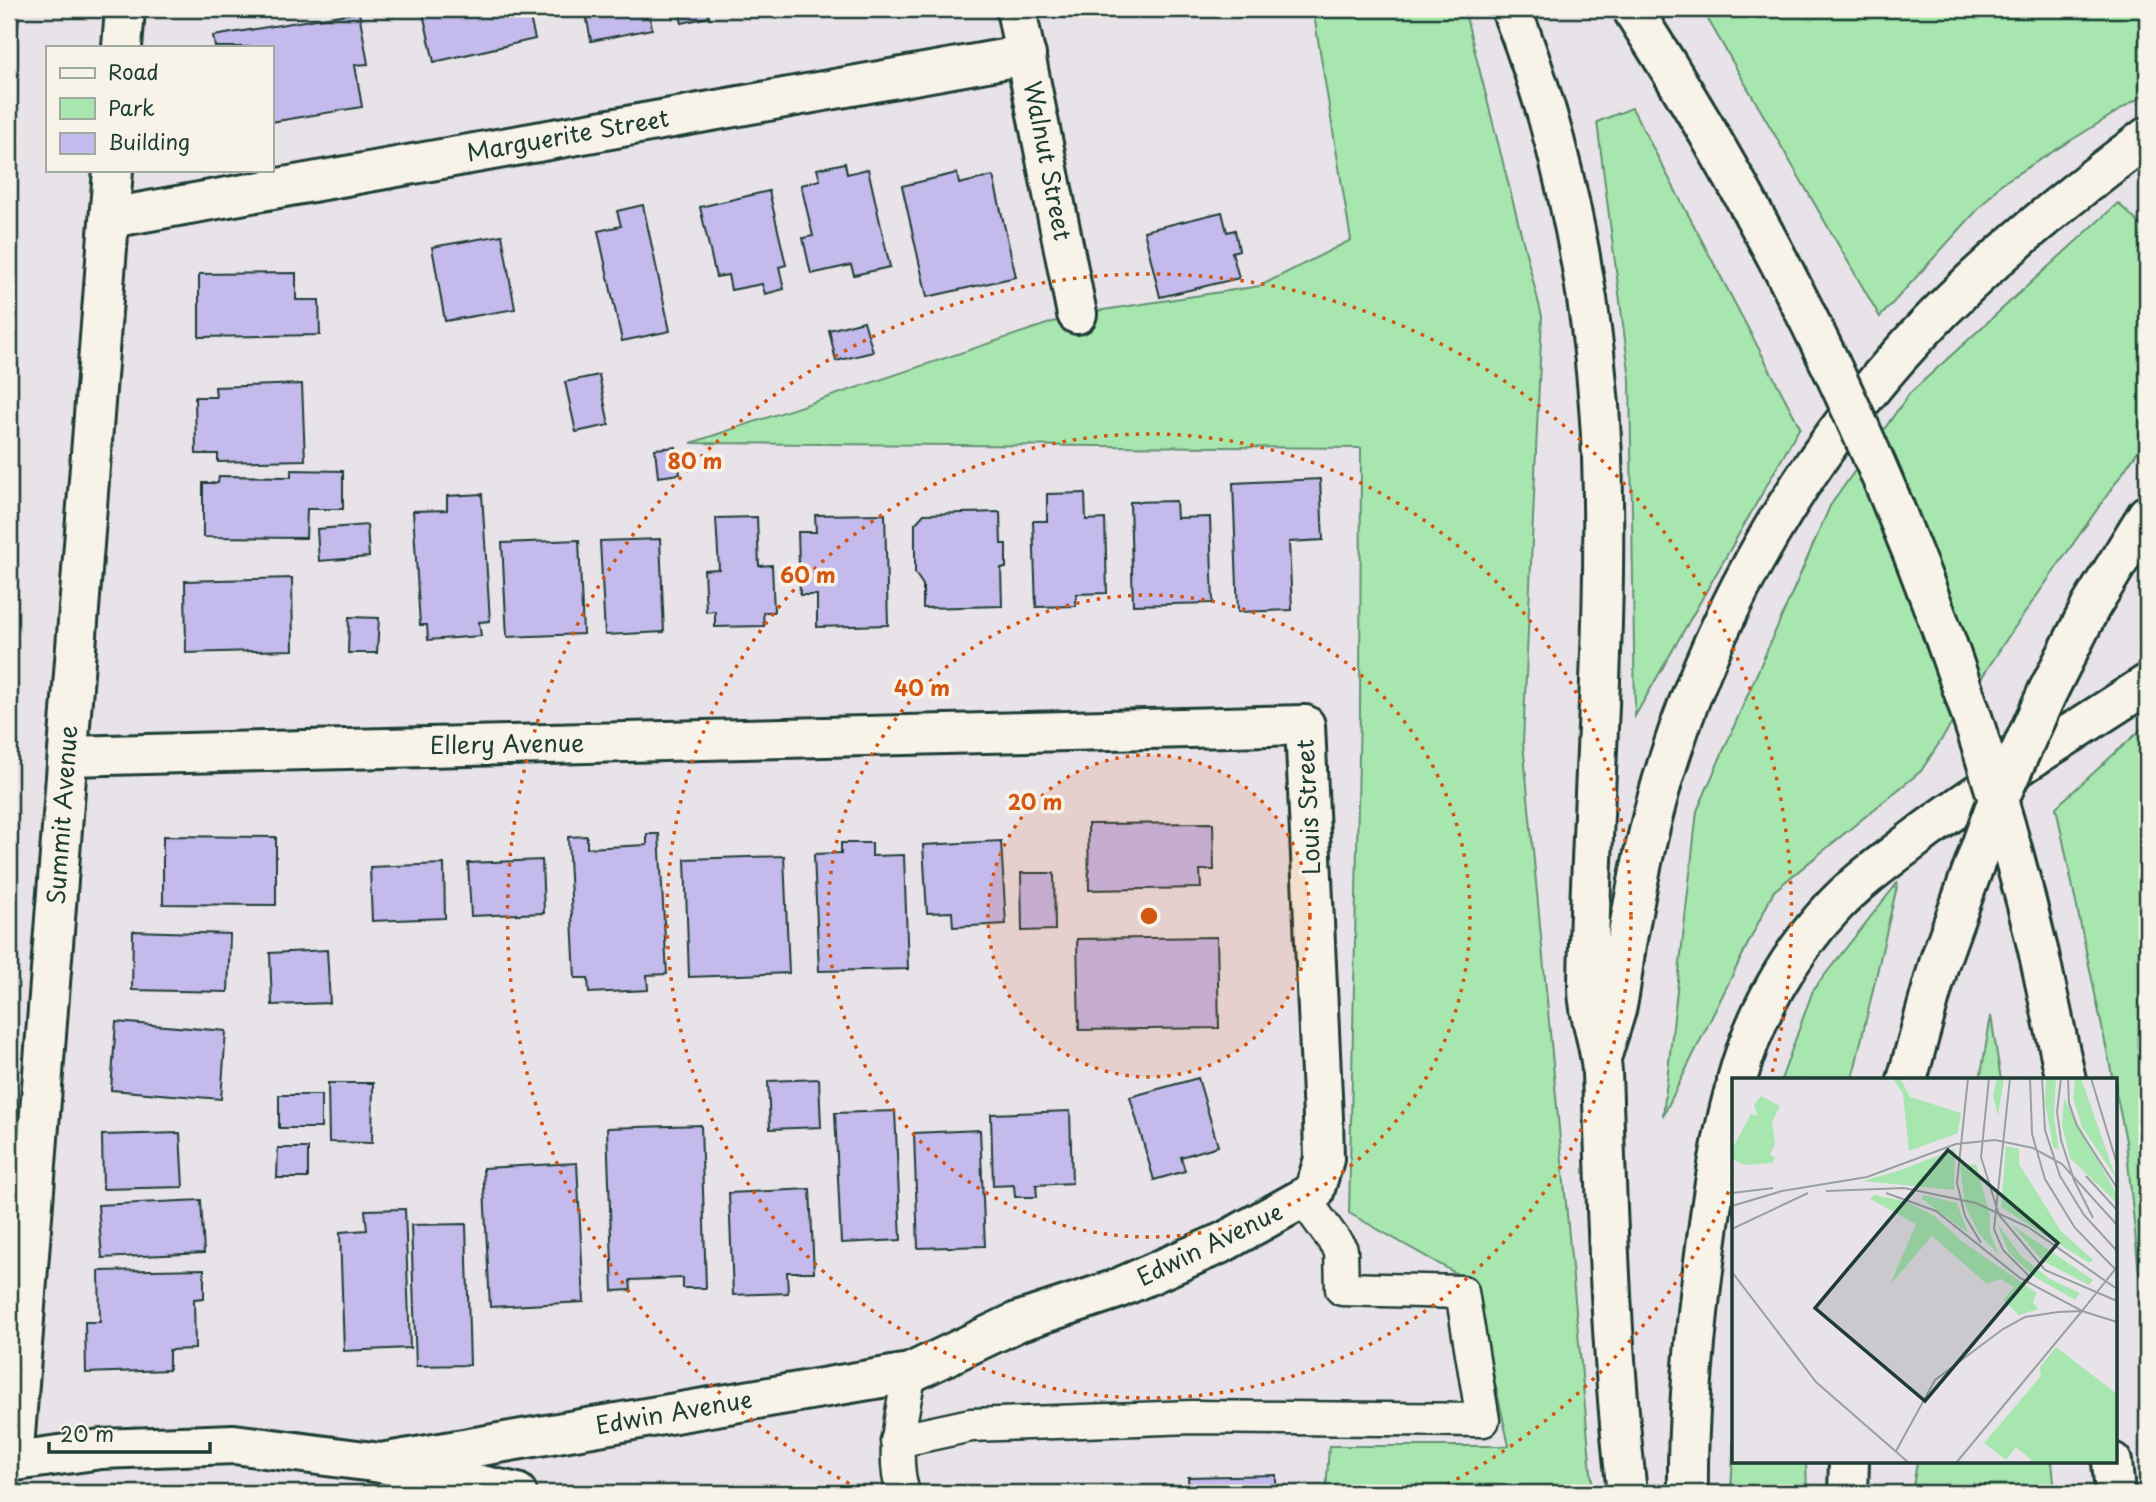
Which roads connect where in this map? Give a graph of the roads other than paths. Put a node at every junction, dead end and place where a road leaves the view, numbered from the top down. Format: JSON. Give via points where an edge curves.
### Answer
{"nodes":[{"id":1,"x":125,"y":9,"type":"edge"},
{"id":2,"x":1016,"y":9,"type":"edge"},
{"id":3,"x":1511,"y":9,"type":"edge"},
{"id":4,"x":1632,"y":9,"type":"edge"},
{"id":5,"x":122,"y":46,"type":"edge"},
{"id":6,"x":1026,"y":55,"type":"junction"},
{"id":7,"x":2147,"y":137,"type":"edge"},
{"id":8,"x":113,"y":172,"type":"edge"},
{"id":9,"x":110,"y":218,"type":"junction"},
{"id":10,"x":1077,"y":314,"type":"dead end"},
{"id":11,"x":2147,"y":515,"type":"edge"},
{"id":12,"x":2147,"y":684,"type":"edge"},
{"id":13,"x":946,"y":734,"type":"joint"},
{"id":14,"x":68,"y":756,"type":"junction"},
{"id":15,"x":1601,"y":1058,"type":"junction"},
{"id":16,"x":1738,"y":1078,"type":"edge"},
{"id":17,"x":1908,"y":1078,"type":"edge"},
{"id":18,"x":2066,"y":1078,"type":"edge"},
{"id":19,"x":1732,"y":1103,"type":"edge"},
{"id":20,"x":1304,"y":1199,"type":"junction"},
{"id":21,"x":910,"y":1373,"type":"junction"},
{"id":22,"x":897,"y":1441,"type":"junction"},
{"id":23,"x":11,"y":1461,"type":"edge"},
{"id":24,"x":382,"y":1463,"type":"junction"},
{"id":25,"x":1849,"y":1464,"type":"edge"},
{"id":26,"x":2112,"y":1464,"type":"edge"},
{"id":27,"x":517,"y":1493,"type":"edge"},
{"id":28,"x":902,"y":1493,"type":"edge"},
{"id":29,"x":1628,"y":1493,"type":"edge"},
{"id":30,"x":1688,"y":1493,"type":"edge"},
{"id":31,"x":1848,"y":1493,"type":"edge"},
{"id":32,"x":2115,"y":1493,"type":"edge"}],
"edges":[{"from":1,"to":5,"type":"main road"},
{"from":2,"to":6,"type":"main road","name":"Walnut Street"},
{"from":3,"to":15,"type":"main road","via":[[1556,153],[1588,311],[1597,394],[1603,546],[1587,990]]},
{"from":4,"to":18,"type":"main road","bridge":true,"via":[[1713,141],[1807,313],[1887,489],[1988,763],[2017,858]]},
{"from":6,"to":9,"type":"main road","name":"Marguerite Street"},
{"from":6,"to":10,"type":"main road","name":"Walnut Street"},
{"from":7,"to":15,"type":"main road","via":[[2004,252],[1917,336],[1839,432],[1768,538],[1716,633],[1670,758],[1638,883],[1616,1009]]},
{"from":8,"to":9,"type":"main road","name":"Summit Avenue"},
{"from":9,"to":14,"type":"main road","name":"Summit Avenue"},
{"from":11,"to":17,"type":"main road","bridge":true,"via":[[2091,606],[1994,810],[1940,960]]},
{"from":12,"to":16,"type":"main road","via":[[1935,823],[1835,905],[1810,934],[1769,998]]},
{"from":13,"to":14,"type":"main road","name":"Ellery Avenue"},
{"from":13,"to":20,"type":"main road","name":"Louis Street","via":[[1305,725],[1324,1159],[1314,1192]]},
{"from":14,"to":23,"type":"main road","name":"Summit Avenue"},
{"from":15,"to":29,"type":"main road","via":[[1612,1339]]},
{"from":19,"to":30,"type":"main road","via":[[1708,1229],[1695,1342],[1687,1431]]},
{"from":20,"to":21,"type":"main road","name":"Edwin Avenue","via":[[1139,1280],[1017,1322]]},
{"from":20,"to":22,"type":"lane","via":[[1341,1250],[1342,1289],[1462,1292],[1483,1420],[1151,1418],[971,1425]]},
{"from":21,"to":22,"type":"lane"},
{"from":21,"to":24,"type":"main road","name":"Edwin Avenue"},
{"from":22,"to":28,"type":"lane"},
{"from":23,"to":24,"type":"main road","name":"Edwin Avenue","via":[[101,1449],[234,1444]]},
{"from":24,"to":27,"type":"main road"},
{"from":25,"to":31,"type":"main road"},
{"from":26,"to":32,"type":"main road"}]}
